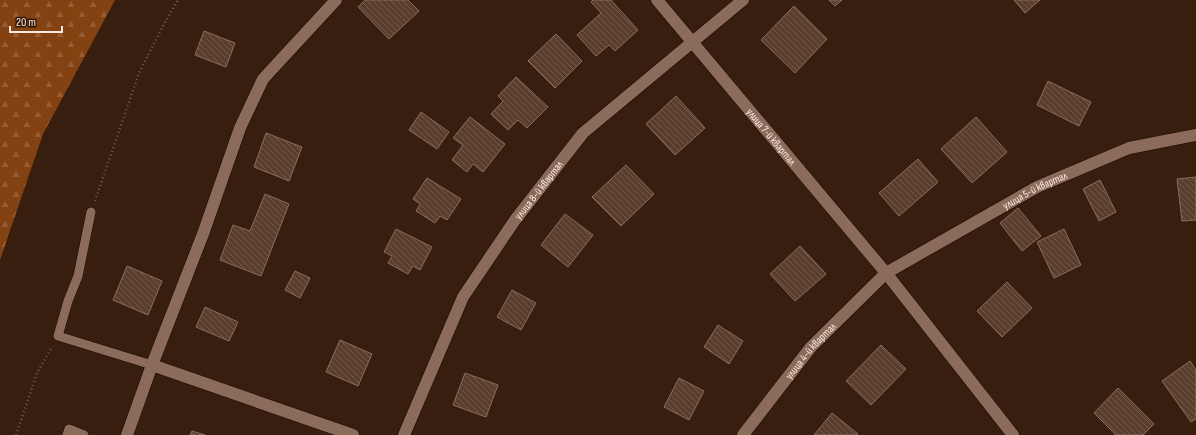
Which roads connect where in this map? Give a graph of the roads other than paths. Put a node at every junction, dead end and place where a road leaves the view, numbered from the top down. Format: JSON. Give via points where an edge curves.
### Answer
{"nodes":[{"id":1,"x":336,"y":0,"type":"edge"},
{"id":2,"x":657,"y":0,"type":"edge"},
{"id":3,"x":743,"y":0,"type":"edge"},
{"id":4,"x":693,"y":42,"type":"junction"},
{"id":5,"x":1196,"y":135,"type":"edge"},
{"id":6,"x":91,"y":212,"type":"road end"},
{"id":7,"x":886,"y":273,"type":"junction"},
{"id":8,"x":152,"y":365,"type":"junction"},
{"id":9,"x":67,"y":435,"type":"edge"},
{"id":10,"x":84,"y":435,"type":"edge"},
{"id":11,"x":128,"y":435,"type":"edge"},
{"id":12,"x":353,"y":435,"type":"edge"},
{"id":13,"x":404,"y":435,"type":"edge"},
{"id":14,"x":743,"y":435,"type":"edge"},
{"id":15,"x":1014,"y":435,"type":"edge"}],
"edges":[{"from":1,"to":8,"type":"street","via":[[263,79],[240,128],[203,234]]},
{"from":2,"to":4,"type":"street","name":"улица 7-й квартал"},
{"from":3,"to":4,"type":"street","name":"улица 8-й квартал"},
{"from":4,"to":7,"type":"street","name":"улица 7-й квартал"},
{"from":4,"to":13,"type":"street","name":"улица 8-й квартал","via":[[583,133],[515,220],[463,297]]},
{"from":5,"to":7,"type":"street","name":"улица 5-й квартал","via":[[1129,148],[1037,187]]},
{"from":6,"to":8,"type":"lane","via":[[78,276],[58,336]]},
{"from":7,"to":14,"type":"street","name":"улица 4-й квартал","via":[[812,347]]},
{"from":7,"to":15,"type":"street","name":"улица 7-й квартал"},
{"from":8,"to":11,"type":"street"},
{"from":8,"to":12,"type":"street"},
{"from":9,"to":10,"type":"lane","via":[[69,429]]}]}
